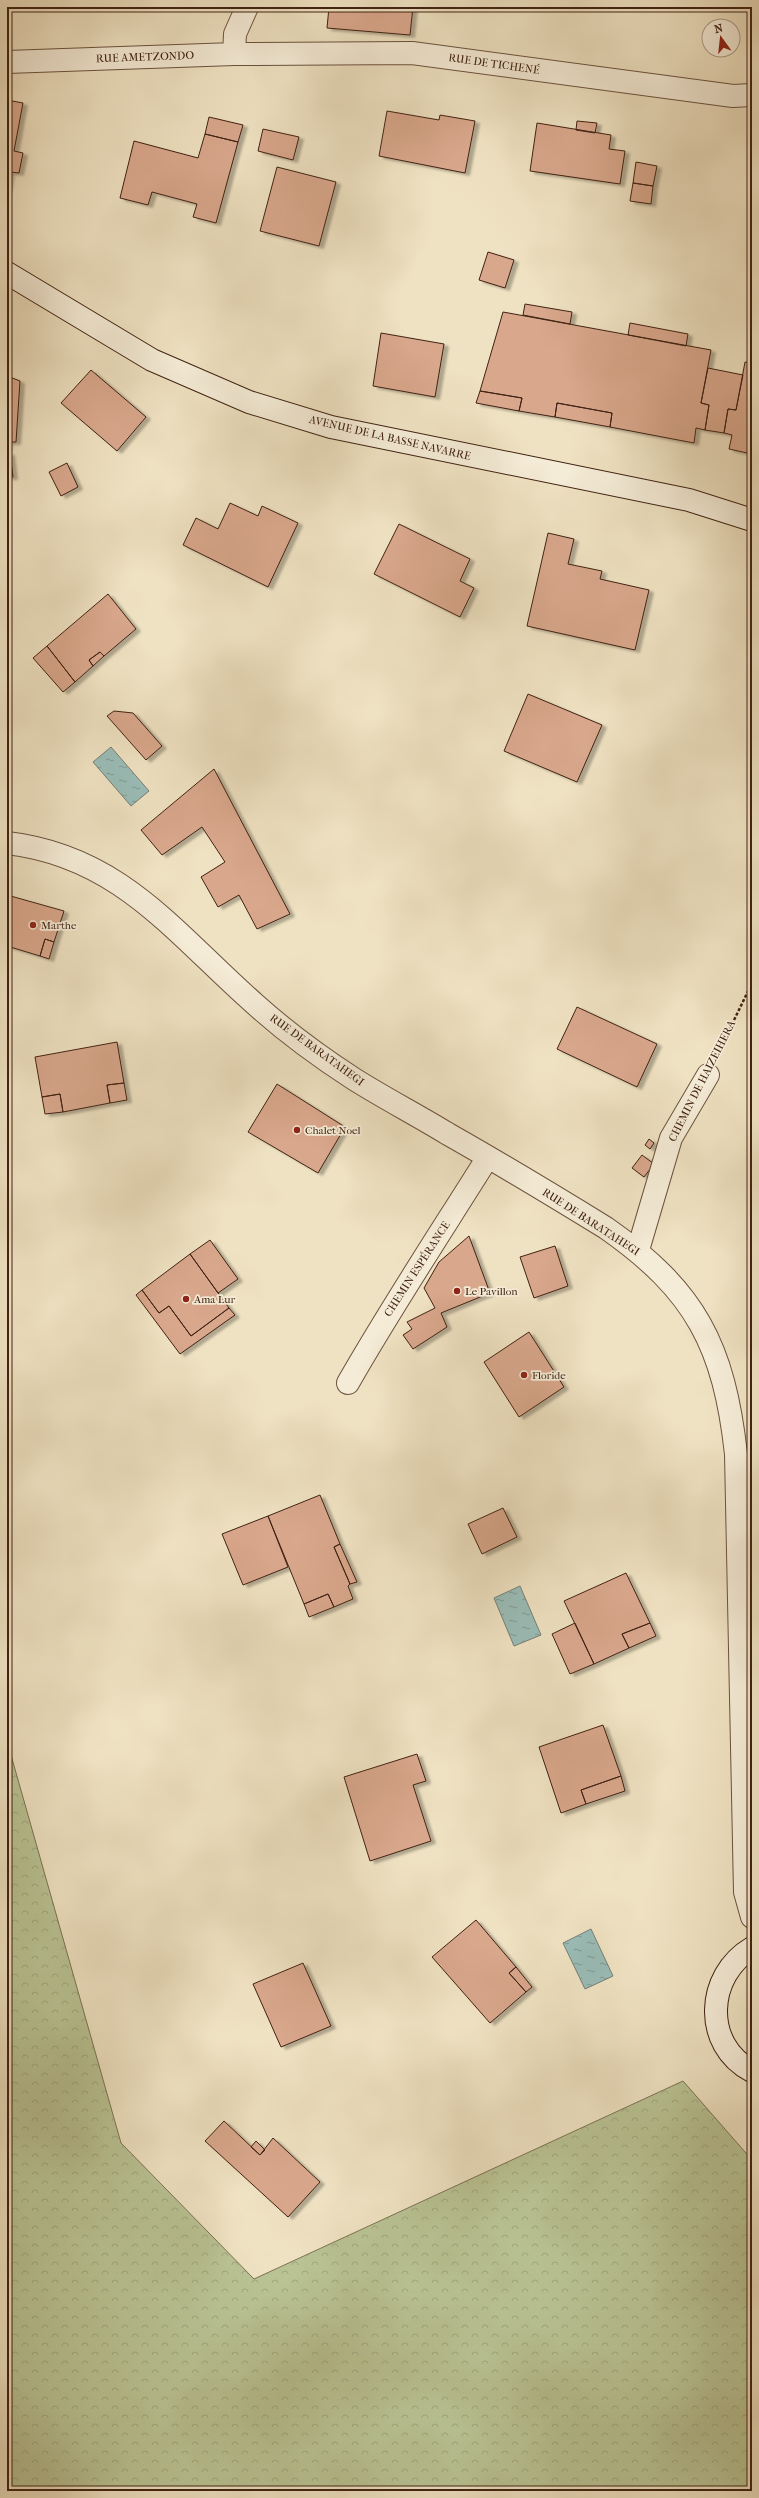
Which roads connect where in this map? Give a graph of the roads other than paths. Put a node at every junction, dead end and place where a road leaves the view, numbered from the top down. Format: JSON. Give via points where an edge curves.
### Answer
{"nodes":[{"id":1,"x":247,"y":7,"type":"edge"},
{"id":2,"x":234,"y":54,"type":"junction"},
{"id":3,"x":7,"y":62,"type":"edge"},
{"id":4,"x":752,"y":95,"type":"edge"},
{"id":5,"x":7,"y":273,"type":"edge"},
{"id":6,"x":752,"y":520,"type":"edge"},
{"id":7,"x":7,"y":843,"type":"edge"},
{"id":8,"x":708,"y":1075,"type":"road end"},
{"id":9,"x":488,"y":1157,"type":"junction"},
{"id":10,"x":638,"y":1250,"type":"junction"},
{"id":11,"x":348,"y":1383,"type":"dead end"},
{"id":12,"x":752,"y":1917,"type":"edge"},
{"id":13,"x":752,"y":1948,"type":"edge"},
{"id":14,"x":752,"y":2071,"type":"edge"}],
"edges":[{"from":1,"to":2,"type":"street","via":[[235,34]]},
{"from":2,"to":3,"type":"street","name":"RUE AMETZONDO"},
{"from":2,"to":4,"type":"street","name":"RUE DE TICHENÉ","via":[[412,53],[733,96]]},
{"from":5,"to":6,"type":"street","name":"AVENUE DE LA BASSE NAVARRE","via":[[152,360],[249,402],[331,427],[689,500]]},
{"from":7,"to":9,"type":"street","name":"RUE DE BARATAHEGI","via":[[32,846],[67,856],[98,870],[128,889],[256,1006],[298,1039],[354,1079]]},
{"from":8,"to":10,"type":"street","name":"CHEMIN DE HAIZEIHERA","via":[[671,1138]]},
{"from":9,"to":10,"type":"street","name":"RUE DE BARATAHEGI"},
{"from":9,"to":11,"type":"street","name":"CHEMIN ESPÉRANCE","via":[[381,1325]]},
{"from":10,"to":12,"type":"street","name":"RUE DE BARATAHEGI","via":[[689,1304],[708,1334],[722,1372],[731,1412],[738,1494],[745,1892]]},
{"from":13,"to":14,"type":"street","via":[[739,1956],[722,1978],[715,2003],[718,2030],[731,2053]]}]}
